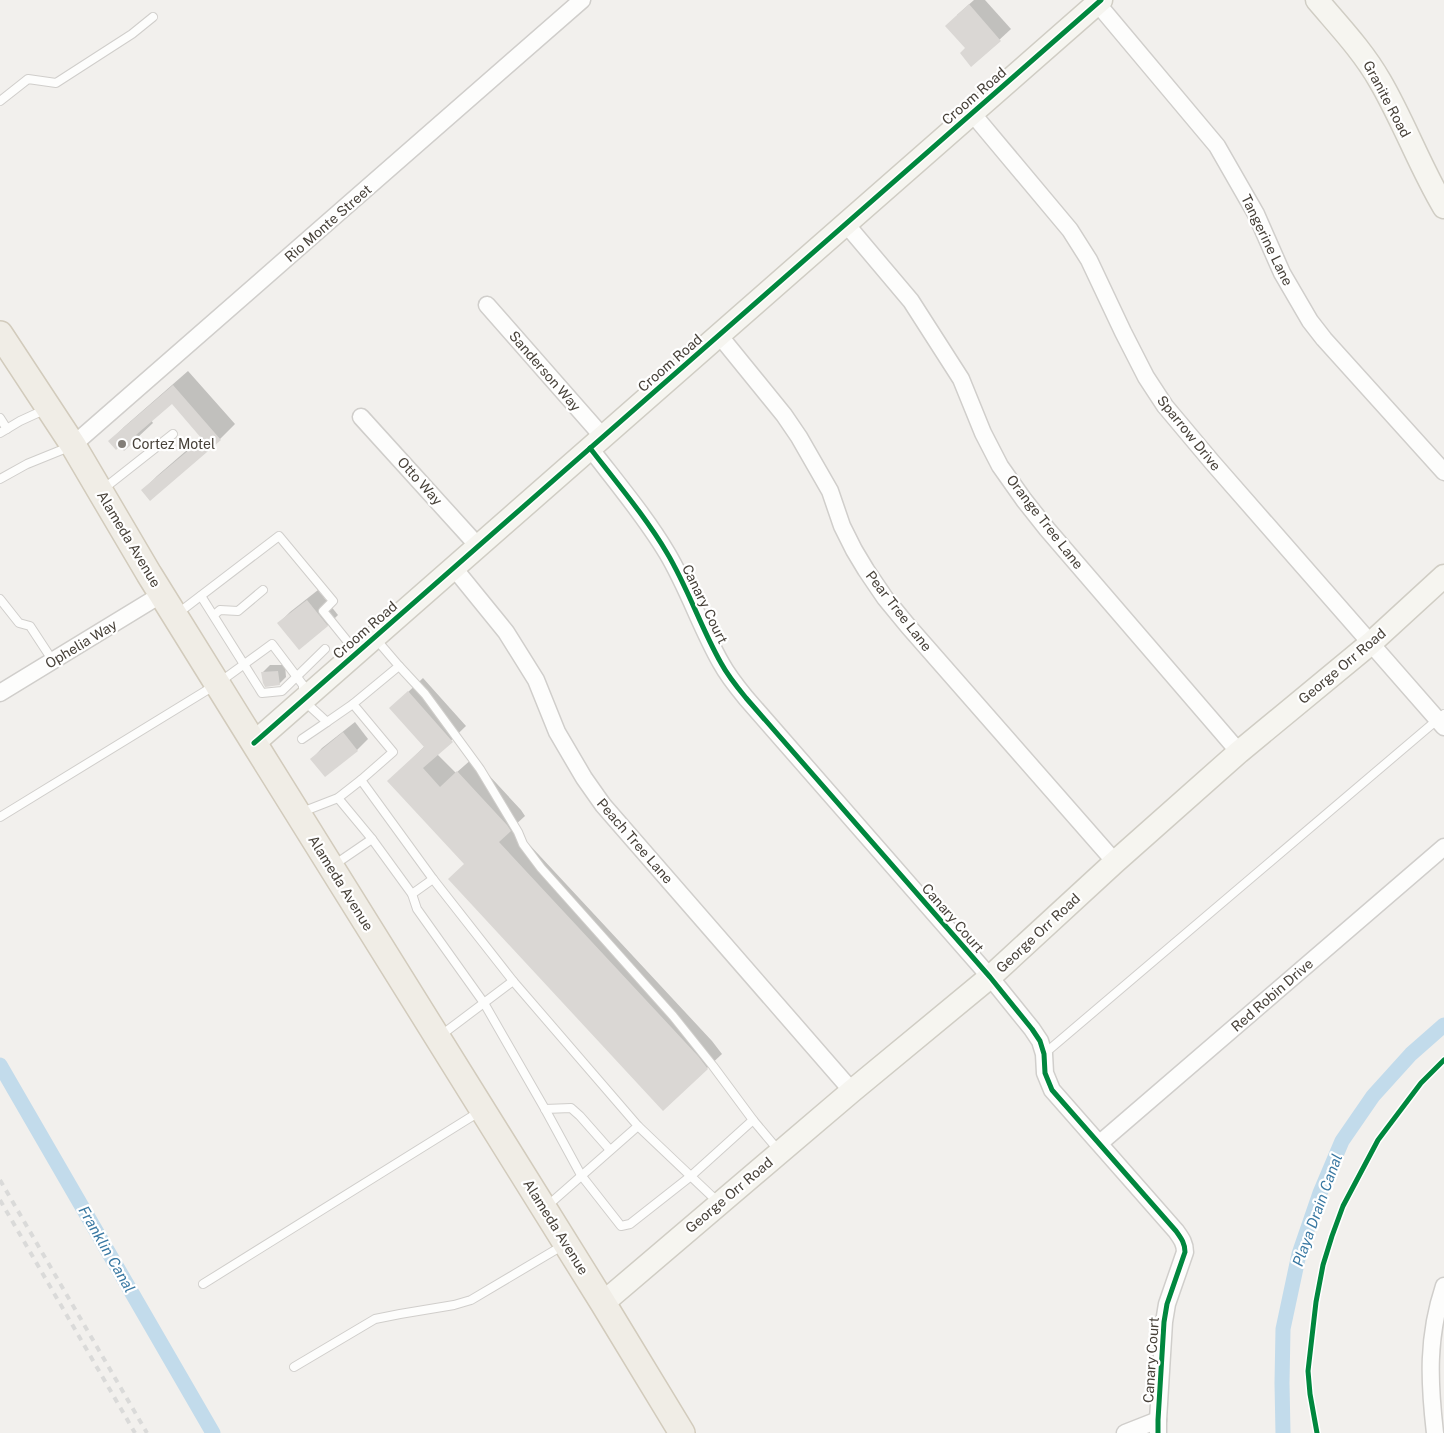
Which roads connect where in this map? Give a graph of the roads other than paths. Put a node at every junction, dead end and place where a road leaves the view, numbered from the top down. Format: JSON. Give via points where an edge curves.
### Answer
{"nodes":[{"id":1,"x":582,"y":0,"type":"edge"},
{"id":2,"x":1317,"y":0,"type":"edge"},
{"id":3,"x":1099,"y":1,"type":"edge"},
{"id":4,"x":153,"y":17,"type":"dead end"},
{"id":5,"x":0,"y":101,"type":"edge"},
{"id":6,"x":972,"y":113,"type":"junction"},
{"id":7,"x":1444,"y":207,"type":"edge"},
{"id":8,"x":846,"y":224,"type":"junction"},
{"id":9,"x":487,"y":305,"type":"dead end"},
{"id":10,"x":0,"y":334,"type":"edge"},
{"id":11,"x":719,"y":335,"type":"junction"},
{"id":12,"x":48,"y":408,"type":"junction"},
{"id":13,"x":361,"y":417,"type":"dead end"},
{"id":14,"x":0,"y":418,"type":"edge"},
{"id":15,"x":4,"y":431,"type":"edge"},
{"id":16,"x":173,"y":434,"type":"dead end"},
{"id":17,"x":596,"y":443,"type":"junction"},
{"id":18,"x":73,"y":445,"type":"junction"},
{"id":19,"x":1444,"y":472,"type":"edge"},
{"id":20,"x":0,"y":479,"type":"edge"},
{"id":21,"x":100,"y":491,"type":"junction"},
{"id":22,"x":478,"y":546,"type":"junction"},
{"id":23,"x":454,"y":568,"type":"junction"},
{"id":24,"x":1444,"y":576,"type":"edge"},
{"id":25,"x":263,"y":590,"type":"dead end"},
{"id":26,"x":162,"y":594,"type":"junction"},
{"id":27,"x":201,"y":596,"type":"junction"},
{"id":28,"x":0,"y":599,"type":"edge"},
{"id":29,"x":175,"y":615,"type":"junction"},
{"id":30,"x":214,"y":615,"type":"junction"},
{"id":31,"x":374,"y":637,"type":"junction"},
{"id":32,"x":1371,"y":643,"type":"junction"},
{"id":33,"x":325,"y":648,"type":"dead end"},
{"id":34,"x":357,"y":652,"type":"junction"},
{"id":35,"x":53,"y":661,"type":"junction"},
{"id":36,"x":244,"y":664,"type":"junction"},
{"id":37,"x":399,"y":666,"type":"junction"},
{"id":38,"x":296,"y":677,"type":"junction"},
{"id":39,"x":217,"y":684,"type":"junction"},
{"id":40,"x":0,"y":693,"type":"edge"},
{"id":41,"x":303,"y":700,"type":"junction"},
{"id":42,"x":353,"y":704,"type":"junction"},
{"id":43,"x":1442,"y":720,"type":"edge"},
{"id":44,"x":328,"y":722,"type":"junction"},
{"id":45,"x":302,"y":739,"type":"dead end"},
{"id":46,"x":254,"y":743,"type":"junction"},
{"id":47,"x":1239,"y":752,"type":"junction"},
{"id":48,"x":362,"y":780,"type":"junction"},
{"id":49,"x":338,"y":798,"type":"junction"},
{"id":50,"x":297,"y":813,"type":"junction"},
{"id":51,"x":0,"y":817,"type":"edge"},
{"id":52,"x":372,"y":839,"type":"junction"},
{"id":53,"x":1444,"y":847,"type":"edge"},
{"id":54,"x":1115,"y":862,"type":"junction"},
{"id":55,"x":331,"y":867,"type":"junction"},
{"id":56,"x":433,"y":879,"type":"junction"},
{"id":57,"x":412,"y":894,"type":"junction"},
{"id":58,"x":990,"y":976,"type":"junction"},
{"id":59,"x":514,"y":981,"type":"junction"},
{"id":60,"x":484,"y":1003,"type":"junction"},
{"id":61,"x":437,"y":1037,"type":"junction"},
{"id":62,"x":1044,"y":1054,"type":"junction"},
{"id":63,"x":852,"y":1091,"type":"junction"},
{"id":64,"x":545,"y":1109,"type":"junction"},
{"id":65,"x":483,"y":1110,"type":"junction"},
{"id":66,"x":752,"y":1120,"type":"junction"},
{"id":67,"x":638,"y":1126,"type":"junction"},
{"id":68,"x":1100,"y":1143,"type":"junction"},
{"id":69,"x":610,"y":1150,"type":"junction"},
{"id":70,"x":780,"y":1152,"type":"junction"},
{"id":71,"x":581,"y":1175,"type":"junction"},
{"id":72,"x":691,"y":1176,"type":"junction"},
{"id":73,"x":719,"y":1203,"type":"junction"},
{"id":74,"x":544,"y":1208,"type":"junction"},
{"id":75,"x":566,"y":1243,"type":"junction"},
{"id":76,"x":203,"y":1284,"type":"dead end"},
{"id":77,"x":1444,"y":1286,"type":"edge"},
{"id":78,"x":603,"y":1303,"type":"junction"},
{"id":79,"x":294,"y":1367,"type":"dead end"},
{"id":80,"x":1158,"y":1427,"type":"edge"},
{"id":81,"x":682,"y":1433,"type":"edge"},
{"id":82,"x":1125,"y":1433,"type":"edge"},
{"id":83,"x":1436,"y":1433,"type":"edge"}],
"edges":[{"from":1,"to":18,"type":"street","name":"Rio Monte Street"},
{"from":2,"to":7,"type":"street","name":"Granite Road","via":[[1372,67]]},
{"from":3,"to":6,"type":"street","name":"Croom Road"},
{"from":3,"to":19,"type":"street","name":"Tangerine Lane","via":[[1217,146],[1256,214],[1282,273],[1310,321]]},
{"from":4,"to":5,"type":"lane","via":[[56,84],[28,79]]},
{"from":6,"to":8,"type":"street","name":"Croom Road"},
{"from":6,"to":32,"type":"street","name":"Sparrow Drive","via":[[1070,230],[1164,406]]},
{"from":8,"to":11,"type":"street","name":"Croom Road"},
{"from":8,"to":47,"type":"street","name":"Orange Tree Lane","via":[[911,301],[961,379],[1000,466],[1024,500]]},
{"from":9,"to":17,"type":"street","name":"Sanderson Way"},
{"from":10,"to":12,"type":"main road","name":"Alameda Avenue"},
{"from":11,"to":17,"type":"street","name":"Croom Road"},
{"from":11,"to":54,"type":"street","name":"Pear Tree Lane","via":[[799,437],[830,491],[854,550],[886,598]]},
{"from":12,"to":15,"type":"lane"},
{"from":12,"to":18,"type":"main road","name":"Alameda Avenue"},
{"from":13,"to":22,"type":"street","name":"Otto Way"},
{"from":14,"to":15,"type":"lane"},
{"from":16,"to":21,"type":"lane"},
{"from":17,"to":22,"type":"street","name":"Croom Road"},
{"from":17,"to":58,"type":"street","name":"Canary Court","via":[[667,553],[721,664],[733,681]]},
{"from":18,"to":20,"type":"lane"},
{"from":18,"to":21,"type":"main road","name":"Alameda Avenue"},
{"from":21,"to":26,"type":"main road","name":"Alameda Avenue"},
{"from":22,"to":23,"type":"street","name":"Croom Road"},
{"from":23,"to":31,"type":"street","name":"Croom Road"},
{"from":23,"to":63,"type":"street","name":"Peach Tree Lane","via":[[506,632],[536,680],[557,732],[603,805]]},
{"from":24,"to":32,"type":"street","name":"George Orr Road"},
{"from":25,"to":30,"type":"lane","via":[[238,611],[220,610]]},
{"from":26,"to":29,"type":"main road","name":"Alameda Avenue"},
{"from":26,"to":35,"type":"street","name":"Ophelia Way"},
{"from":27,"to":29,"type":"lane"},
{"from":27,"to":30,"type":"lane"},
{"from":27,"to":34,"type":"lane","via":[[279,536],[334,602],[323,611]]},
{"from":28,"to":35,"type":"lane","via":[[19,623],[30,626]]},
{"from":29,"to":39,"type":"main road","name":"Alameda Avenue"},
{"from":30,"to":36,"type":"lane"},
{"from":31,"to":34,"type":"street","name":"Croom Road"},
{"from":31,"to":37,"type":"lane"},
{"from":32,"to":43,"type":"street","name":"Sparrow Drive"},
{"from":32,"to":47,"type":"street","name":"George Orr Road"},
{"from":33,"to":38,"type":"lane"},
{"from":34,"to":41,"type":"street","name":"Croom Road"},
{"from":35,"to":40,"type":"street","name":"Ophelia Way"},
{"from":36,"to":38,"type":"lane","via":[[262,693],[282,691]]},
{"from":36,"to":38,"type":"lane","via":[[272,644]]},
{"from":36,"to":39,"type":"lane"},
{"from":37,"to":42,"type":"lane"},
{"from":37,"to":66,"type":"lane","via":[[425,694],[480,768],[523,844],[541,868],[673,1016]]},
{"from":38,"to":41,"type":"lane","via":[[302,685]]},
{"from":39,"to":46,"type":"main road","name":"Alameda Avenue"},
{"from":39,"to":51,"type":"lane"},
{"from":41,"to":44,"type":"lane"},
{"from":41,"to":46,"type":"street","name":"Croom Road"},
{"from":42,"to":44,"type":"lane"},
{"from":42,"to":48,"type":"lane","via":[[393,752]]},
{"from":43,"to":62,"type":"lane"},
{"from":44,"to":45,"type":"lane"},
{"from":46,"to":50,"type":"main road","name":"Alameda Avenue"},
{"from":47,"to":54,"type":"street","name":"George Orr Road"},
{"from":48,"to":49,"type":"lane"},
{"from":48,"to":56,"type":"lane"},
{"from":49,"to":50,"type":"lane"},
{"from":49,"to":52,"type":"lane"},
{"from":50,"to":55,"type":"main road","name":"Alameda Avenue"},
{"from":52,"to":55,"type":"lane"},
{"from":52,"to":57,"type":"lane"},
{"from":53,"to":68,"type":"street","name":"Red Robin Drive"},
{"from":54,"to":58,"type":"street","name":"George Orr Road"},
{"from":55,"to":61,"type":"main road","name":"Alameda Avenue"},
{"from":56,"to":57,"type":"lane"},
{"from":56,"to":59,"type":"lane"},
{"from":57,"to":60,"type":"lane","via":[[417,909]]},
{"from":58,"to":62,"type":"street","name":"Canary Court","via":[[1032,1029]]},
{"from":58,"to":63,"type":"street","name":"George Orr Road"},
{"from":59,"to":60,"type":"lane"},
{"from":59,"to":67,"type":"lane"},
{"from":60,"to":61,"type":"lane"},
{"from":60,"to":64,"type":"lane"},
{"from":61,"to":65,"type":"main road","name":"Alameda Avenue"},
{"from":62,"to":68,"type":"street","name":"Canary Court","via":[[1045,1073],[1052,1090]]},
{"from":63,"to":70,"type":"street","name":"George Orr Road"},
{"from":64,"to":69,"type":"lane","via":[[571,1108]]},
{"from":64,"to":71,"type":"lane"},
{"from":65,"to":74,"type":"main road","name":"Alameda Avenue"},
{"from":65,"to":76,"type":"lane"},
{"from":66,"to":70,"type":"lane"},
{"from":66,"to":72,"type":"lane"},
{"from":67,"to":69,"type":"lane"},
{"from":67,"to":72,"type":"lane"},
{"from":68,"to":80,"type":"street","name":"Canary Court","via":[[1176,1231],[1185,1246],[1164,1322]]},
{"from":69,"to":71,"type":"lane"},
{"from":70,"to":73,"type":"street","name":"George Orr Road"},
{"from":71,"to":72,"type":"lane","via":[[621,1226],[630,1224]]},
{"from":71,"to":74,"type":"lane"},
{"from":72,"to":73,"type":"lane"},
{"from":73,"to":78,"type":"street","name":"George Orr Road"},
{"from":74,"to":75,"type":"main road","name":"Alameda Avenue"},
{"from":75,"to":78,"type":"main road","name":"Alameda Avenue"},
{"from":75,"to":79,"type":"lane","via":[[471,1300],[375,1319]]},
{"from":77,"to":83,"type":"street","via":[[1431,1343]]},
{"from":78,"to":81,"type":"main road","name":"Alameda Avenue"},
{"from":80,"to":82,"type":"street"}]}
